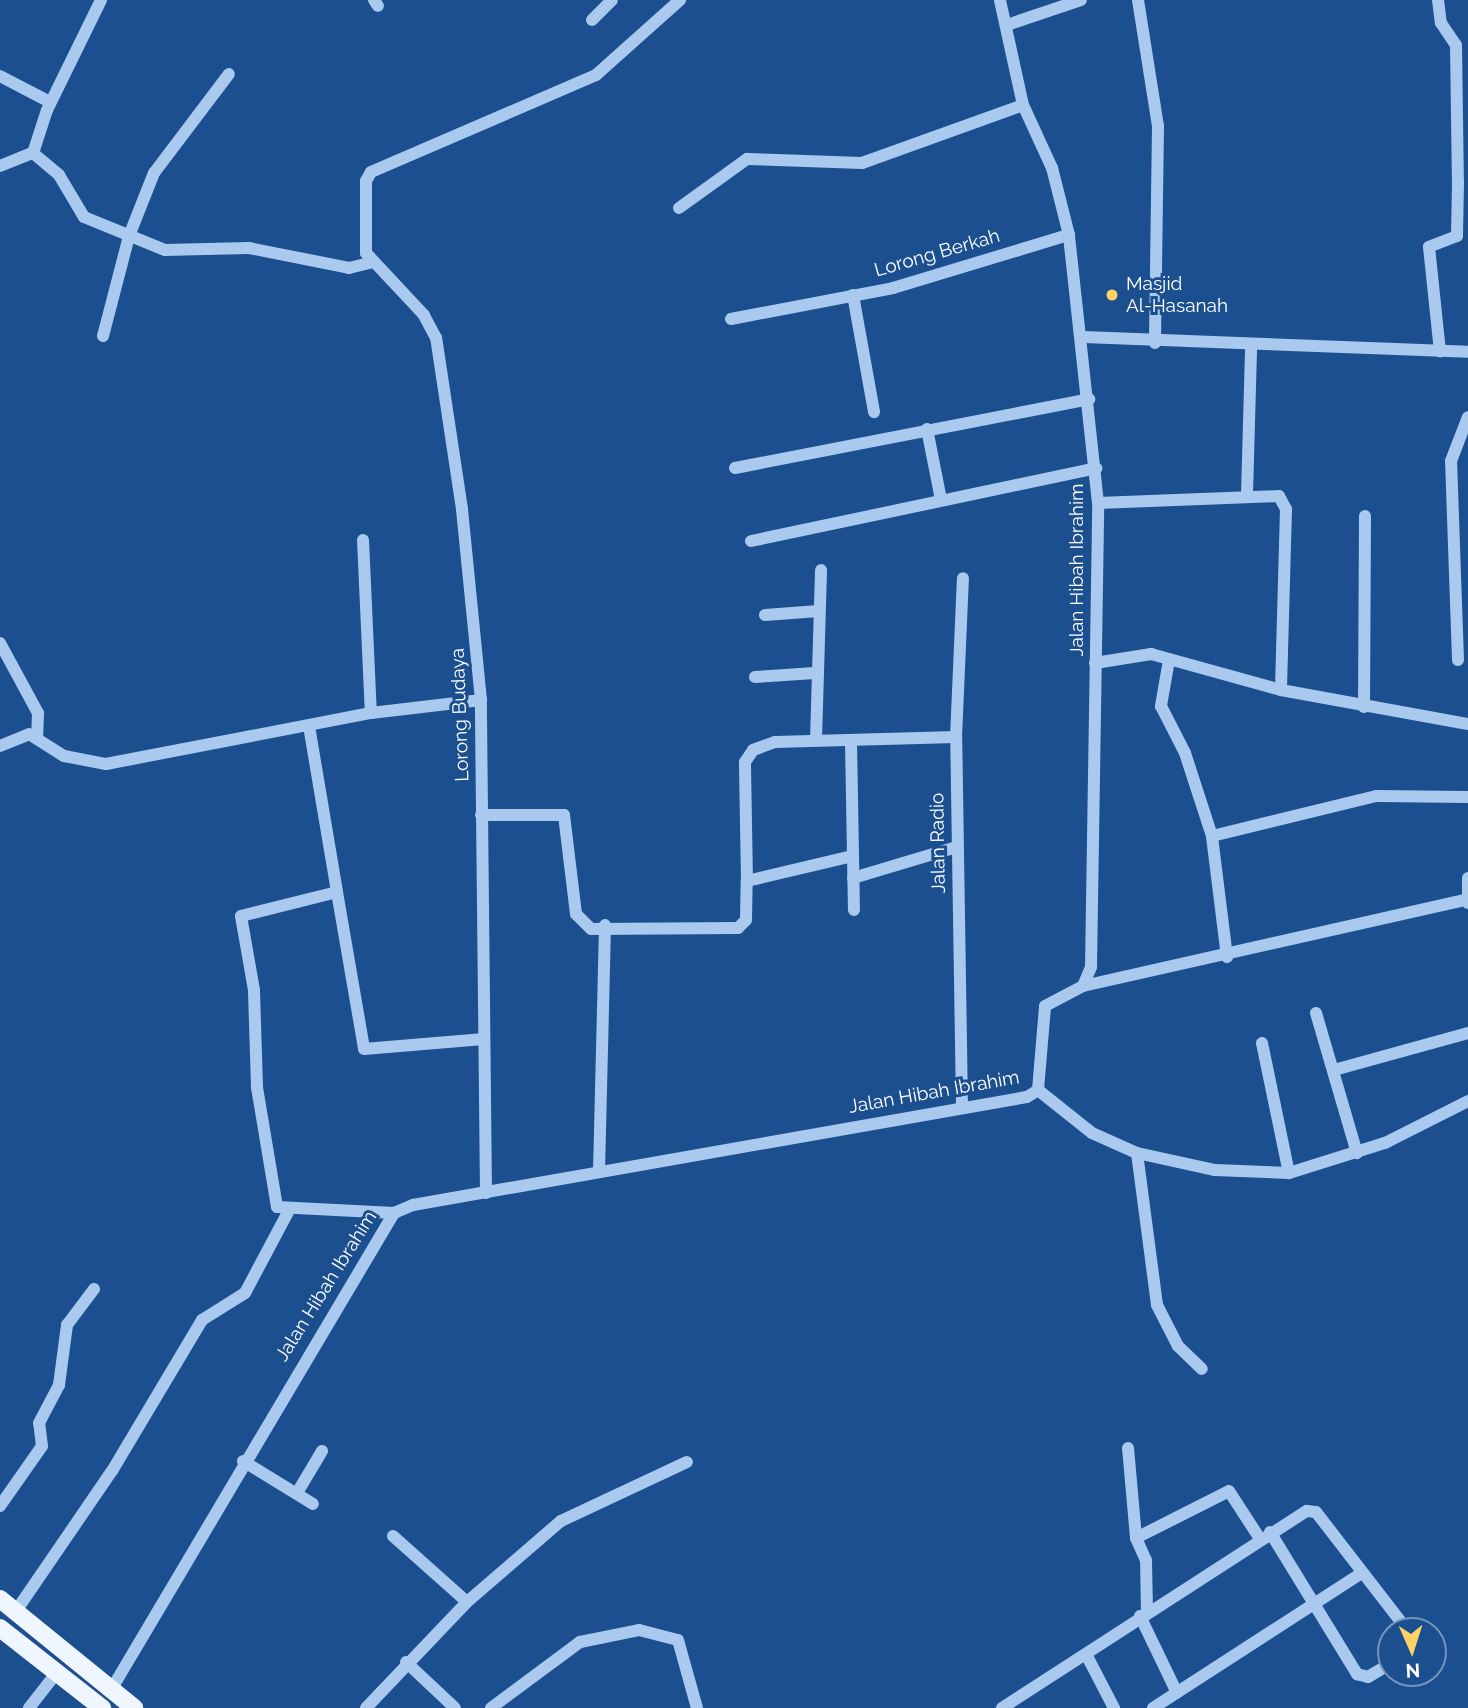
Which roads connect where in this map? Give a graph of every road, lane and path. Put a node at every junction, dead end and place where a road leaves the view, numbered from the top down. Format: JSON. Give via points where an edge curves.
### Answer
{"nodes":[{"id":1,"x":612,"y":0,"type":"edge"},
{"id":2,"x":680,"y":0,"type":"edge"},
{"id":3,"x":1000,"y":0,"type":"edge"},
{"id":4,"x":1081,"y":0,"type":"edge"},
{"id":5,"x":1138,"y":0,"type":"edge"},
{"id":6,"x":1438,"y":0,"type":"edge"},
{"id":7,"x":96,"y":2,"type":"edge"},
{"id":8,"x":592,"y":20,"type":"dead end"},
{"id":9,"x":1007,"y":25,"type":"junction"},
{"id":10,"x":229,"y":74,"type":"dead end"},
{"id":11,"x":0,"y":76,"type":"edge"},
{"id":12,"x":50,"y":102,"type":"junction"},
{"id":13,"x":1023,"y":105,"type":"junction"},
{"id":14,"x":33,"y":153,"type":"junction"},
{"id":15,"x":0,"y":166,"type":"edge"},
{"id":16,"x":679,"y":208,"type":"dead end"},
{"id":17,"x":1069,"y":235,"type":"junction"},
{"id":18,"x":129,"y":236,"type":"junction"},
{"id":19,"x":373,"y":262,"type":"junction"},
{"id":20,"x":853,"y":295,"type":"junction"},
{"id":21,"x":731,"y":319,"type":"dead end"},
{"id":22,"x":103,"y":336,"type":"dead end"},
{"id":23,"x":1084,"y":337,"type":"junction"},
{"id":24,"x":1155,"y":343,"type":"junction"},
{"id":25,"x":1251,"y":347,"type":"junction"},
{"id":26,"x":1440,"y":351,"type":"junction"},
{"id":27,"x":1468,"y":352,"type":"edge"},
{"id":28,"x":1089,"y":399,"type":"junction"},
{"id":29,"x":874,"y":412,"type":"dead end"},
{"id":30,"x":1468,"y":417,"type":"edge"},
{"id":31,"x":926,"y":429,"type":"junction"},
{"id":32,"x":735,"y":468,"type":"dead end"},
{"id":33,"x":1096,"y":468,"type":"junction"},
{"id":34,"x":1247,"y":494,"type":"junction"},
{"id":35,"x":941,"y":500,"type":"junction"},
{"id":36,"x":1098,"y":503,"type":"junction"},
{"id":37,"x":1365,"y":516,"type":"dead end"},
{"id":38,"x":363,"y":540,"type":"dead end"},
{"id":39,"x":751,"y":541,"type":"dead end"},
{"id":40,"x":821,"y":570,"type":"dead end"},
{"id":41,"x":963,"y":578,"type":"dead end"},
{"id":42,"x":819,"y":611,"type":"junction"},
{"id":43,"x":765,"y":615,"type":"dead end"},
{"id":44,"x":0,"y":643,"type":"edge"},
{"id":45,"x":1169,"y":660,"type":"junction"},
{"id":46,"x":1458,"y":660,"type":"dead end"},
{"id":47,"x":1096,"y":663,"type":"junction"},
{"id":48,"x":816,"y":673,"type":"junction"},
{"id":49,"x":755,"y":677,"type":"dead end"},
{"id":50,"x":1281,"y":690,"type":"junction"},
{"id":51,"x":481,"y":700,"type":"junction"},
{"id":52,"x":1364,"y":707,"type":"junction"},
{"id":53,"x":371,"y":713,"type":"junction"},
{"id":54,"x":1468,"y":724,"type":"edge"},
{"id":55,"x":309,"y":726,"type":"junction"},
{"id":56,"x":37,"y":736,"type":"junction"},
{"id":57,"x":956,"y":737,"type":"junction"},
{"id":58,"x":816,"y":740,"type":"junction"},
{"id":59,"x":851,"y":741,"type":"junction"},
{"id":60,"x":0,"y":746,"type":"edge"},
{"id":61,"x":1468,"y":797,"type":"edge"},
{"id":62,"x":481,"y":815,"type":"junction"},
{"id":63,"x":1212,"y":836,"type":"junction"},
{"id":64,"x":957,"y":848,"type":"junction"},
{"id":65,"x":853,"y":856,"type":"junction"},
{"id":66,"x":853,"y":878,"type":"junction"},
{"id":67,"x":1468,"y":878,"type":"edge"},
{"id":68,"x":747,"y":881,"type":"junction"},
{"id":69,"x":337,"y":892,"type":"junction"},
{"id":70,"x":1468,"y":901,"type":"edge"},
{"id":71,"x":854,"y":910,"type":"dead end"},
{"id":72,"x":605,"y":925,"type":"junction"},
{"id":73,"x":1227,"y":957,"type":"junction"},
{"id":74,"x":1083,"y":986,"type":"junction"},
{"id":75,"x":1316,"y":1013,"type":"dead end"},
{"id":76,"x":1468,"y":1032,"type":"edge"},
{"id":77,"x":484,"y":1039,"type":"junction"},
{"id":78,"x":1262,"y":1043,"type":"dead end"},
{"id":79,"x":1334,"y":1070,"type":"junction"},
{"id":80,"x":1038,"y":1090,"type":"junction"},
{"id":81,"x":1468,"y":1101,"type":"edge"},
{"id":82,"x":962,"y":1107,"type":"junction"},
{"id":83,"x":1137,"y":1153,"type":"junction"},
{"id":84,"x":1357,"y":1153,"type":"junction"},
{"id":85,"x":599,"y":1172,"type":"junction"},
{"id":86,"x":1289,"y":1173,"type":"junction"},
{"id":87,"x":486,"y":1193,"type":"junction"},
{"id":88,"x":288,"y":1212,"type":"junction"},
{"id":89,"x":394,"y":1213,"type":"junction"},
{"id":90,"x":94,"y":1289,"type":"dead end"},
{"id":91,"x":1202,"y":1369,"type":"dead end"},
{"id":92,"x":1128,"y":1448,"type":"dead end"},
{"id":93,"x":322,"y":1451,"type":"dead end"},
{"id":94,"x":243,"y":1461,"type":"junction"},
{"id":95,"x":687,"y":1462,"type":"dead end"},
{"id":96,"x":297,"y":1493,"type":"junction"},
{"id":97,"x":313,"y":1504,"type":"dead end"},
{"id":98,"x":0,"y":1506,"type":"edge"},
{"id":99,"x":1265,"y":1535,"type":"junction"},
{"id":100,"x":393,"y":1536,"type":"dead end"},
{"id":101,"x":1136,"y":1538,"type":"junction"},
{"id":102,"x":1362,"y":1573,"type":"junction"},
{"id":103,"x":0,"y":1600,"type":"edge"},
{"id":104,"x":467,"y":1602,"type":"junction"},
{"id":105,"x":1315,"y":1604,"type":"junction"},
{"id":106,"x":16,"y":1611,"type":"junction"},
{"id":107,"x":1144,"y":1614,"type":"junction"},
{"id":108,"x":1397,"y":1617,"type":"edge"},
{"id":109,"x":0,"y":1628,"type":"edge"},
{"id":110,"x":1087,"y":1656,"type":"junction"},
{"id":111,"x":406,"y":1662,"type":"junction"},
{"id":112,"x":1377,"y":1669,"type":"edge"},
{"id":113,"x":58,"y":1671,"type":"junction"},
{"id":114,"x":111,"y":1690,"type":"junction"},
{"id":115,"x":1177,"y":1693,"type":"junction"},
{"id":116,"x":29,"y":1708,"type":"edge"},
{"id":117,"x":102,"y":1708,"type":"edge"},
{"id":118,"x":134,"y":1708,"type":"edge"},
{"id":119,"x":366,"y":1708,"type":"edge"},
{"id":120,"x":456,"y":1708,"type":"edge"},
{"id":121,"x":491,"y":1708,"type":"edge"},
{"id":122,"x":697,"y":1708,"type":"edge"},
{"id":123,"x":1002,"y":1708,"type":"edge"},
{"id":124,"x":1114,"y":1708,"type":"edge"},
{"id":125,"x":1153,"y":1708,"type":"edge"}],
"edges":[{"from":1,"to":8,"type":"street"},
{"from":2,"to":19,"type":"street","via":[[596,75],[372,172],[365,250]]},
{"from":3,"to":9,"type":"street","name":"Jalan Hibah Ibrahim"},
{"from":4,"to":9,"type":"street"},
{"from":5,"to":24,"type":"street","via":[[1158,126]]},
{"from":6,"to":26,"type":"street","via":[[1441,23],[1455,45],[1458,183],[1457,236],[1429,247]]},
{"from":7,"to":12,"type":"street"},
{"from":9,"to":13,"type":"street","name":"Jalan Hibah Ibrahim"},
{"from":10,"to":18,"type":"street","via":[[162,158]]},
{"from":11,"to":12,"type":"street"},
{"from":12,"to":14,"type":"street"},
{"from":13,"to":16,"type":"street","via":[[862,163],[747,159]]},
{"from":13,"to":17,"type":"street","name":"Jalan Hibah Ibrahim","via":[[1052,168]]},
{"from":14,"to":15,"type":"street"},
{"from":14,"to":18,"type":"street","via":[[59,175],[84,217]]},
{"from":17,"to":20,"type":"street","name":"Lorong Berkah"},
{"from":17,"to":23,"type":"street","name":"Jalan Hibah Ibrahim"},
{"from":18,"to":19,"type":"street","via":[[194,254],[243,248],[349,268]]},
{"from":18,"to":22,"type":"street"},
{"from":19,"to":51,"type":"street","name":"Lorong Budaya","via":[[424,314],[436,338]]},
{"from":20,"to":21,"type":"street","name":"Lorong Berkah"},
{"from":20,"to":29,"type":"street"},
{"from":23,"to":24,"type":"street"},
{"from":23,"to":28,"type":"street","name":"Jalan Hibah Ibrahim"},
{"from":24,"to":25,"type":"street"},
{"from":25,"to":26,"type":"street"},
{"from":25,"to":34,"type":"street"},
{"from":26,"to":27,"type":"street"},
{"from":28,"to":31,"type":"street"},
{"from":28,"to":33,"type":"street","name":"Jalan Hibah Ibrahim"},
{"from":30,"to":46,"type":"street","via":[[1451,461]]},
{"from":31,"to":32,"type":"street"},
{"from":31,"to":35,"type":"street"},
{"from":33,"to":35,"type":"street"},
{"from":33,"to":36,"type":"street","name":"Jalan Hibah Ibrahim"},
{"from":34,"to":36,"type":"street"},
{"from":34,"to":50,"type":"street","via":[[1279,496],[1286,509]]},
{"from":35,"to":39,"type":"street"},
{"from":36,"to":47,"type":"street","name":"Jalan Hibah Ibrahim"},
{"from":37,"to":52,"type":"street"},
{"from":38,"to":53,"type":"street"},
{"from":40,"to":42,"type":"street"},
{"from":41,"to":57,"type":"street","name":"Jalan Radio"},
{"from":42,"to":43,"type":"street"},
{"from":42,"to":48,"type":"street"},
{"from":44,"to":56,"type":"street","via":[[38,713]]},
{"from":45,"to":47,"type":"street","via":[[1151,654]]},
{"from":45,"to":50,"type":"street"},
{"from":45,"to":63,"type":"street","via":[[1161,706],[1185,753]]},
{"from":47,"to":74,"type":"street","name":"Jalan Hibah Ibrahim","via":[[1095,879],[1091,967]]},
{"from":48,"to":49,"type":"street"},
{"from":48,"to":58,"type":"street"},
{"from":50,"to":52,"type":"street"},
{"from":51,"to":53,"type":"street"},
{"from":51,"to":62,"type":"street","name":"Lorong Budaya"},
{"from":52,"to":54,"type":"street"},
{"from":53,"to":55,"type":"street"},
{"from":55,"to":56,"type":"street","via":[[106,764],[64,757]]},
{"from":55,"to":69,"type":"street"},
{"from":56,"to":60,"type":"street"},
{"from":57,"to":59,"type":"street"},
{"from":57,"to":64,"type":"street","name":"Jalan Radio"},
{"from":58,"to":59,"type":"street"},
{"from":58,"to":68,"type":"street","via":[[764,744],[744,762]]},
{"from":59,"to":65,"type":"street"},
{"from":61,"to":63,"type":"street","via":[[1376,796]]},
{"from":62,"to":72,"type":"street","via":[[564,815],[576,915],[592,929]]},
{"from":62,"to":77,"type":"street","name":"Lorong Budaya"},
{"from":63,"to":73,"type":"street"},
{"from":64,"to":66,"type":"street"},
{"from":64,"to":82,"type":"street","name":"Jalan Radio"},
{"from":65,"to":66,"type":"street"},
{"from":65,"to":68,"type":"street"},
{"from":66,"to":71,"type":"street"},
{"from":67,"to":70,"type":"street"},
{"from":68,"to":72,"type":"street","via":[[746,920],[738,928]]},
{"from":69,"to":77,"type":"street","via":[[364,1049]]},
{"from":69,"to":88,"type":"street","via":[[241,916],[275,1202]]},
{"from":70,"to":73,"type":"street"},
{"from":72,"to":85,"type":"street"},
{"from":73,"to":74,"type":"street"},
{"from":74,"to":80,"type":"street","name":"Jalan Hibah Ibrahim","via":[[1045,1006]]},
{"from":75,"to":79,"type":"street"},
{"from":76,"to":79,"type":"street"},
{"from":77,"to":87,"type":"street","name":"Lorong Budaya"},
{"from":78,"to":86,"type":"street"},
{"from":79,"to":84,"type":"street"},
{"from":80,"to":82,"type":"street","name":"Jalan Hibah Ibrahim"},
{"from":80,"to":83,"type":"street","via":[[1092,1133]]},
{"from":81,"to":84,"type":"street"},
{"from":82,"to":85,"type":"street","name":"Jalan Hibah Ibrahim"},
{"from":83,"to":86,"type":"street","via":[[1215,1170]]},
{"from":83,"to":91,"type":"street","via":[[1157,1305],[1178,1346]]},
{"from":84,"to":86,"type":"street"},
{"from":85,"to":87,"type":"street","name":"Jalan Hibah Ibrahim"},
{"from":87,"to":89,"type":"street","name":"Jalan Hibah Ibrahim"},
{"from":88,"to":89,"type":"street","via":[[359,1207]]},
{"from":88,"to":106,"type":"street","via":[[245,1293],[202,1321],[112,1471]]},
{"from":89,"to":94,"type":"street","name":"Jalan Hibah Ibrahim"},
{"from":90,"to":98,"type":"street","via":[[67,1325],[59,1385],[39,1423],[42,1446]]},
{"from":92,"to":101,"type":"street"},
{"from":93,"to":96,"type":"street"},
{"from":94,"to":96,"type":"street"},
{"from":94,"to":114,"type":"street","name":"Jalan Hibah Ibrahim"},
{"from":95,"to":104,"type":"street","via":[[574,1511]]},
{"from":96,"to":97,"type":"street"},
{"from":99,"to":101,"type":"street","via":[[1229,1491]]},
{"from":99,"to":102,"type":"street","via":[[1294,1516],[1315,1512]]},
{"from":99,"to":105,"type":"street"},
{"from":99,"to":107,"type":"street"},
{"from":100,"to":104,"type":"street"},
{"from":101,"to":107,"type":"street","via":[[1146,1560]]},
{"from":102,"to":105,"type":"street"},
{"from":102,"to":108,"type":"street"},
{"from":103,"to":106,"type":"main road"},
{"from":104,"to":111,"type":"street"},
{"from":105,"to":112,"type":"street","via":[[1360,1677]]},
{"from":105,"to":115,"type":"street"},
{"from":106,"to":114,"type":"main road"},
{"from":107,"to":110,"type":"street"},
{"from":107,"to":115,"type":"street"},
{"from":109,"to":113,"type":"main road"},
{"from":110,"to":123,"type":"street"},
{"from":110,"to":124,"type":"street"},
{"from":111,"to":119,"type":"street"},
{"from":111,"to":120,"type":"street"},
{"from":113,"to":116,"type":"street"},
{"from":113,"to":117,"type":"main road"},
{"from":114,"to":118,"type":"main road"},
{"from":115,"to":125,"type":"street"},
{"from":121,"to":122,"type":"street","via":[[580,1642],[639,1630],[678,1640]]}]}
